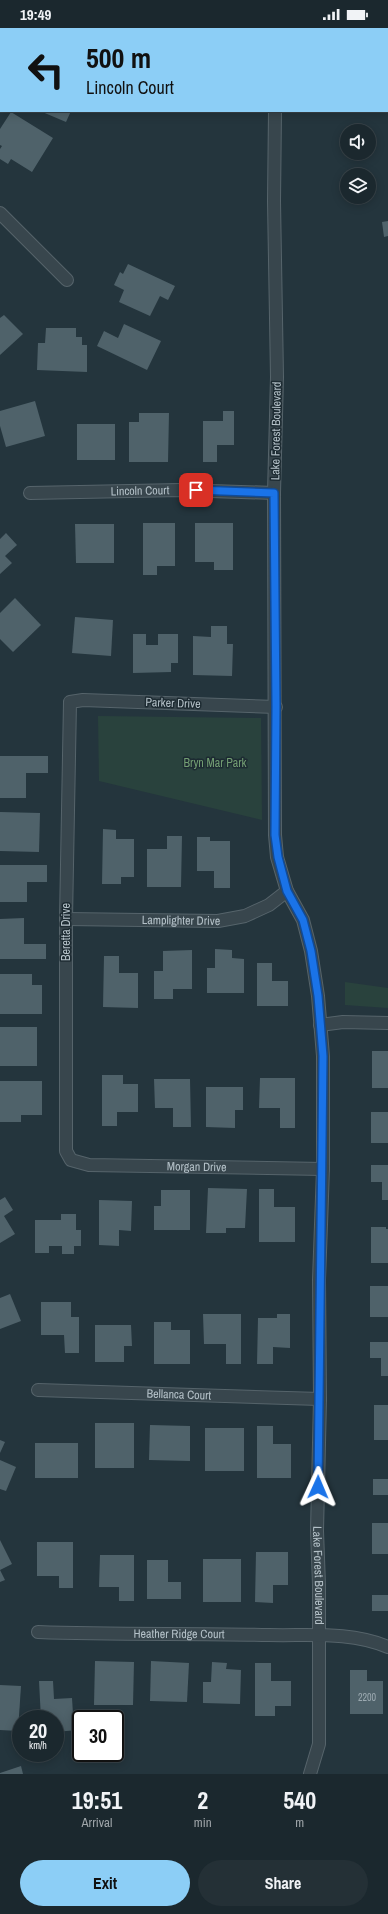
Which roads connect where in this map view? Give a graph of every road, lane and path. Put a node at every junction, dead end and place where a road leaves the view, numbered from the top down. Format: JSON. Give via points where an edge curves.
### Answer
{"nodes":[{"id":1,"x":275,"y":112,"type":"edge"},
{"id":2,"x":0,"y":213,"type":"edge"},
{"id":3,"x":67,"y":280,"type":"dead end"},
{"id":4,"x":30,"y":493,"type":"dead end"},
{"id":5,"x":274,"y":493,"type":"junction"},
{"id":6,"x":70,"y":702,"type":"joint"},
{"id":7,"x":276,"y":707,"type":"junction"},
{"id":8,"x":287,"y":891,"type":"junction"},
{"id":9,"x":66,"y":919,"type":"junction"},
{"id":10,"x":388,"y":1024,"type":"edge"},
{"id":11,"x":320,"y":1025,"type":"junction"},
{"id":12,"x":71,"y":1160,"type":"joint"},
{"id":13,"x":323,"y":1169,"type":"junction"},
{"id":14,"x":38,"y":1390,"type":"dead end"},
{"id":15,"x":320,"y":1399,"type":"junction"},
{"id":16,"x":38,"y":1632,"type":"dead end"},
{"id":17,"x":319,"y":1636,"type":"junction"},
{"id":18,"x":388,"y":1647,"type":"edge"},
{"id":19,"x":310,"y":1774,"type":"edge"}],
"edges":[{"from":1,"to":5,"type":"street","name":"Lake Forest Boulevard","via":[[277,377]]},
{"from":2,"to":3,"type":"street"},
{"from":4,"to":5,"type":"street","name":"Lincoln Court","via":[[180,490]]},
{"from":5,"to":7,"type":"street","name":"Lake Forest Boulevard"},
{"from":6,"to":7,"type":"street","name":"Parker Drive","via":[[83,700]]},
{"from":6,"to":9,"type":"street","name":"Beretta Drive"},
{"from":7,"to":8,"type":"street","name":"Lake Forest Boulevard","via":[[275,835]]},
{"from":8,"to":9,"type":"street","name":"Lamplighter Drive","via":[[269,906],[245,916],[218,921]]},
{"from":8,"to":11,"type":"street","name":"Lake Forest Boulevard","via":[[303,920],[311,951]]},
{"from":9,"to":12,"type":"street","name":"Beretta Drive","via":[[65,1144]]},
{"from":10,"to":11,"type":"street","via":[[343,1022]]},
{"from":11,"to":13,"type":"street","name":"Lake Forest Boulevard","via":[[323,1056]]},
{"from":12,"to":13,"type":"street","name":"Morgan Drive","via":[[89,1165]]},
{"from":13,"to":15,"type":"street","name":"Lake Forest Boulevard","via":[[319,1280]]},
{"from":14,"to":15,"type":"street","name":"Bellanca Court"},
{"from":15,"to":17,"type":"street","name":"Lake Forest Boulevard","via":[[317,1531]]},
{"from":16,"to":17,"type":"street","name":"Heather Ridge Court"},
{"from":17,"to":18,"type":"street","name":"Heather Ridge Court","via":[[345,1636]]},
{"from":17,"to":19,"type":"street","name":"Lake Forest Boulevard","via":[[319,1744]]}]}
